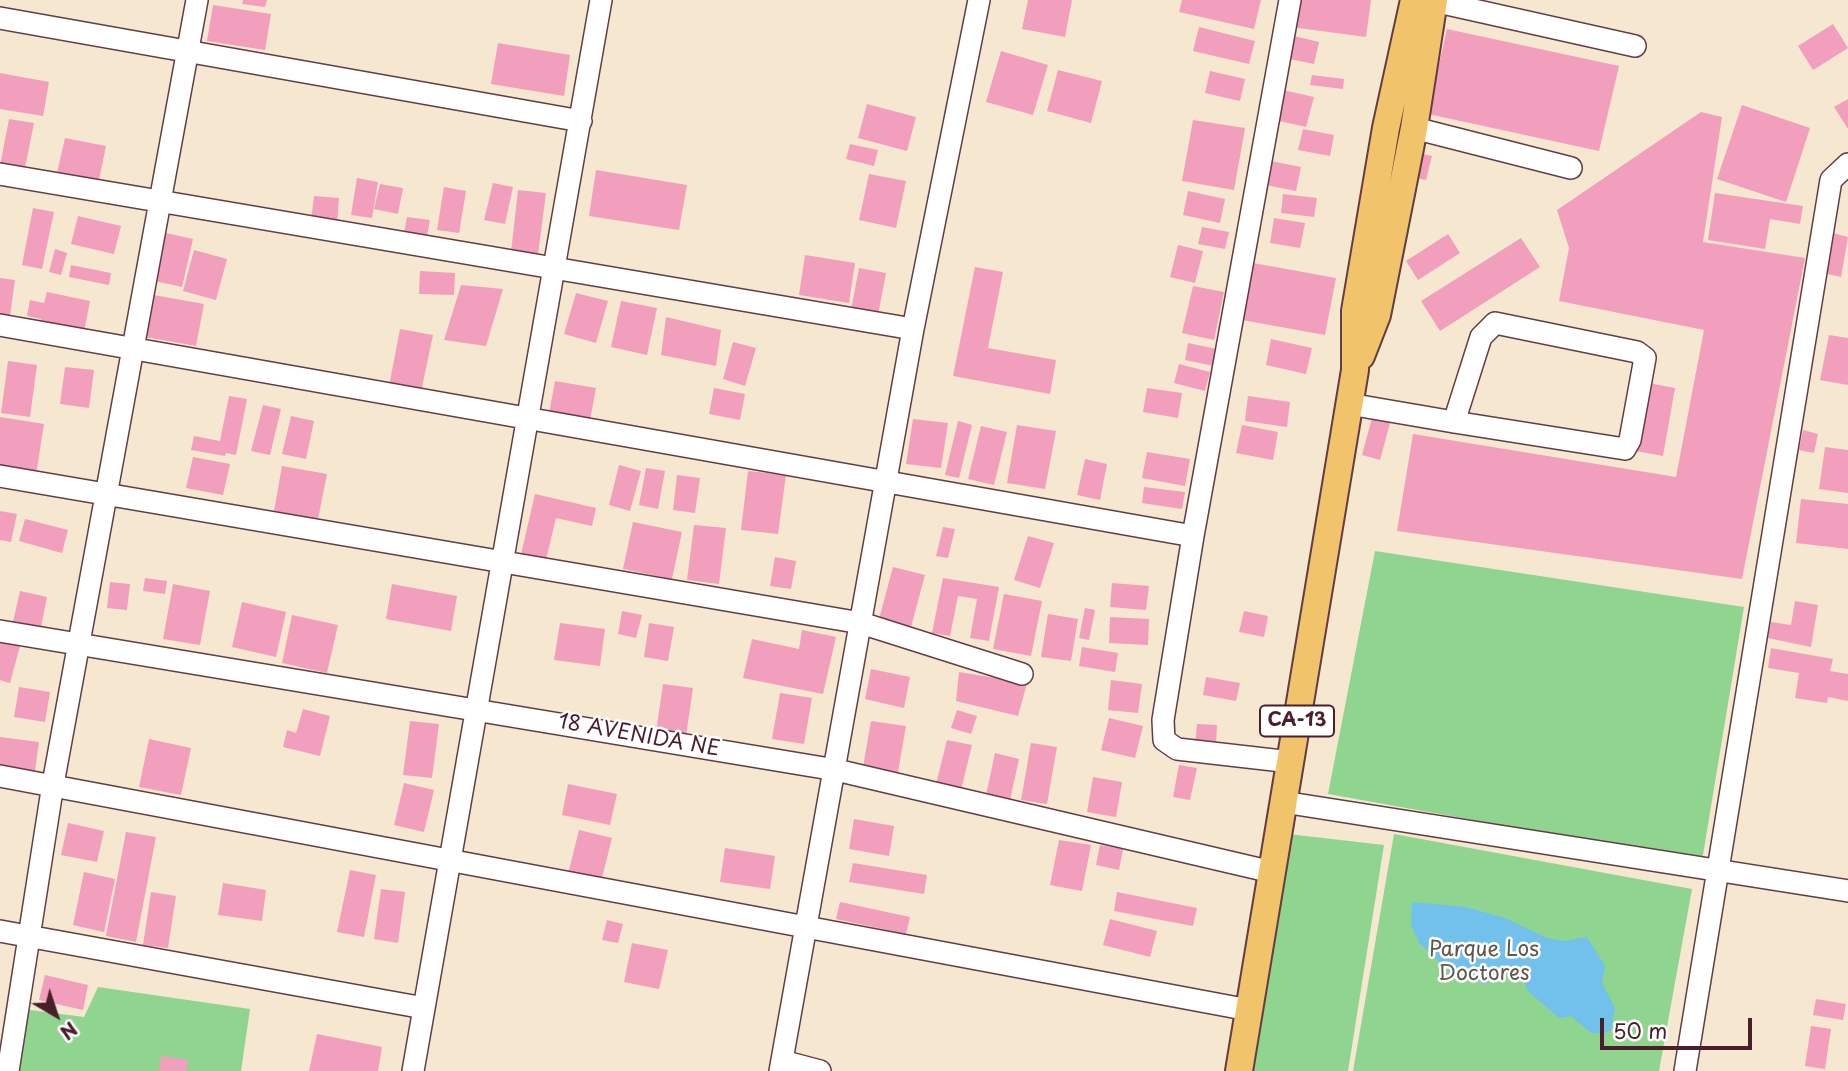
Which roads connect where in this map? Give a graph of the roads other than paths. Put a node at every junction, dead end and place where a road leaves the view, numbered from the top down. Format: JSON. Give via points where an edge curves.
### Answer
{"nodes":[{"id":1,"x":197,"y":0,"type":"edge"},
{"id":2,"x":601,"y":0,"type":"edge"},
{"id":3,"x":979,"y":0,"type":"edge"},
{"id":4,"x":1290,"y":0,"type":"edge"},
{"id":5,"x":1414,"y":0,"type":"edge"},
{"id":6,"x":1432,"y":0,"type":"edge"},
{"id":7,"x":0,"y":19,"type":"edge"},
{"id":8,"x":1635,"y":46,"type":"dead end"},
{"id":9,"x":186,"y":51,"type":"junction"},
{"id":10,"x":581,"y":121,"type":"junction"},
{"id":11,"x":1414,"y":128,"type":"junction"},
{"id":12,"x":1848,"y":164,"type":"edge"},
{"id":13,"x":1571,"y":168,"type":"dead end"},
{"id":14,"x":0,"y":174,"type":"edge"},
{"id":15,"x":160,"y":201,"type":"junction"},
{"id":16,"x":554,"y":268,"type":"junction"},
{"id":17,"x":0,"y":325,"type":"edge"},
{"id":18,"x":913,"y":329,"type":"junction"},
{"id":19,"x":133,"y":349,"type":"junction"},
{"id":20,"x":1355,"y":370,"type":"junction"},
{"id":21,"x":1349,"y":404,"type":"junction"},
{"id":22,"x":528,"y":418,"type":"junction"},
{"id":23,"x":1454,"y":422,"type":"junction"},
{"id":24,"x":0,"y":476,"type":"edge"},
{"id":25,"x":888,"y":482,"type":"junction"},
{"id":26,"x":106,"y":495,"type":"junction"},
{"id":27,"x":1193,"y":536,"type":"junction"},
{"id":28,"x":502,"y":564,"type":"junction"},
{"id":29,"x":861,"y":623,"type":"junction"},
{"id":30,"x":0,"y":631,"type":"edge"},
{"id":31,"x":78,"y":644,"type":"junction"},
{"id":32,"x":1022,"y":674,"type":"dead end"},
{"id":33,"x":476,"y":708,"type":"junction"},
{"id":34,"x":1291,"y":762,"type":"junction"},
{"id":35,"x":836,"y":770,"type":"junction"},
{"id":36,"x":0,"y":776,"type":"edge"},
{"id":37,"x":53,"y":784,"type":"junction"},
{"id":38,"x":1283,"y":802,"type":"junction"},
{"id":39,"x":450,"y":859,"type":"junction"},
{"id":40,"x":1719,"y":869,"type":"junction"},
{"id":41,"x":1272,"y":872,"type":"junction"},
{"id":42,"x":1848,"y":891,"type":"edge"},
{"id":43,"x":807,"y":926,"type":"junction"},
{"id":44,"x":0,"y":931,"type":"edge"},
{"id":45,"x":27,"y":937,"type":"junction"},
{"id":46,"x":424,"y":1008,"type":"junction"},
{"id":47,"x":1250,"y":1010,"type":"junction"},
{"id":48,"x":781,"y":1066,"type":"edge"},
{"id":49,"x":8,"y":1071,"type":"edge"},
{"id":50,"x":413,"y":1071,"type":"edge"},
{"id":51,"x":820,"y":1071,"type":"edge"},
{"id":52,"x":1240,"y":1071,"type":"edge"},
{"id":53,"x":1685,"y":1071,"type":"edge"}],
"edges":[{"from":1,"to":9,"type":"street"},
{"from":2,"to":10,"type":"street"},
{"from":3,"to":18,"type":"street"},
{"from":4,"to":27,"type":"street"},
{"from":5,"to":20,"type":"main road","number":"CA-13","via":[[1386,128],[1355,311]]},
{"from":6,"to":8,"type":"street"},
{"from":6,"to":11,"type":"main road","number":"CA-13"},
{"from":7,"to":9,"type":"street"},
{"from":9,"to":10,"type":"street"},
{"from":9,"to":15,"type":"street"},
{"from":10,"to":16,"type":"street"},
{"from":11,"to":13,"type":"street"},
{"from":11,"to":20,"type":"main road","number":"CA-13","via":[[1377,316]]},
{"from":12,"to":40,"type":"street","via":[[1831,180]]},
{"from":14,"to":15,"type":"street"},
{"from":15,"to":16,"type":"street"},
{"from":15,"to":19,"type":"street"},
{"from":16,"to":18,"type":"street"},
{"from":16,"to":22,"type":"street"},
{"from":17,"to":19,"type":"street"},
{"from":18,"to":25,"type":"street"},
{"from":19,"to":22,"type":"street"},
{"from":19,"to":26,"type":"street"},
{"from":20,"to":21,"type":"main road","number":"CA-13"},
{"from":21,"to":23,"type":"street"},
{"from":21,"to":34,"type":"main road","number":"CA-13"},
{"from":22,"to":25,"type":"street"},
{"from":22,"to":28,"type":"street"},
{"from":23,"to":23,"type":"street","via":[[1625,449],[1645,358],[1637,352],[1495,323],[1481,337]]},
{"from":24,"to":26,"type":"street"},
{"from":25,"to":27,"type":"street"},
{"from":25,"to":29,"type":"street"},
{"from":26,"to":28,"type":"street"},
{"from":26,"to":31,"type":"street"},
{"from":27,"to":34,"type":"street","via":[[1163,720],[1164,740],[1177,749]]},
{"from":28,"to":29,"type":"street"},
{"from":28,"to":33,"type":"street"},
{"from":29,"to":32,"type":"street"},
{"from":29,"to":35,"type":"street"},
{"from":30,"to":31,"type":"street","name":"18 AVENIDA NE"},
{"from":31,"to":33,"type":"street","name":"18 AVENIDA NE"},
{"from":31,"to":37,"type":"street"},
{"from":33,"to":35,"type":"street","name":"18 AVENIDA NE"},
{"from":33,"to":39,"type":"street"},
{"from":34,"to":38,"type":"main road","number":"CA-13"},
{"from":35,"to":41,"type":"street","name":"18 AVENIDA NE"},
{"from":35,"to":43,"type":"street"},
{"from":36,"to":37,"type":"street"},
{"from":37,"to":39,"type":"street"},
{"from":37,"to":45,"type":"street"},
{"from":38,"to":40,"type":"street"},
{"from":38,"to":41,"type":"main road","number":"CA-13"},
{"from":39,"to":43,"type":"street"},
{"from":39,"to":46,"type":"street"},
{"from":40,"to":42,"type":"street"},
{"from":40,"to":53,"type":"street"},
{"from":41,"to":47,"type":"main road","number":"CA-13"},
{"from":43,"to":47,"type":"street"},
{"from":43,"to":48,"type":"street"},
{"from":44,"to":45,"type":"street"},
{"from":45,"to":46,"type":"street"},
{"from":45,"to":49,"type":"street"},
{"from":46,"to":50,"type":"street"},
{"from":47,"to":52,"type":"main road","number":"CA-13"},
{"from":48,"to":51,"type":"street"}]}
